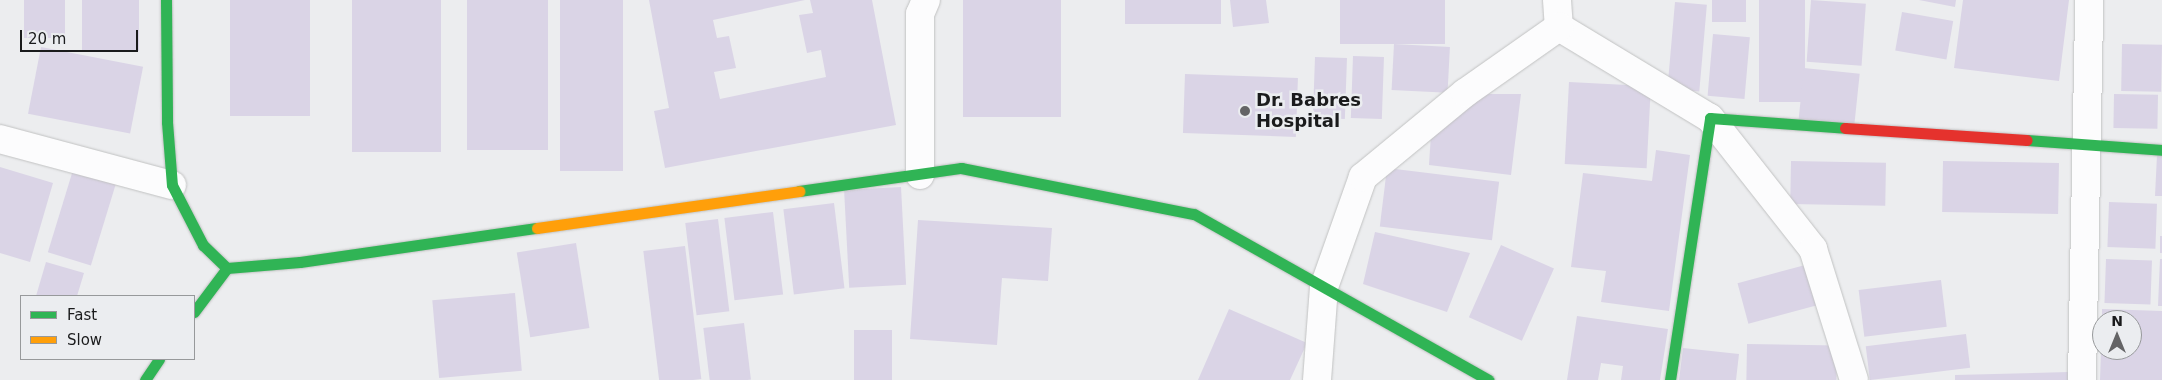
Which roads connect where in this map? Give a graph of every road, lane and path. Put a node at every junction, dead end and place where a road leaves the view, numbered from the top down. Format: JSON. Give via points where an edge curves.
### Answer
{"nodes":[{"id":1,"x":166,"y":0,"type":"edge"},
{"id":2,"x":926,"y":0,"type":"edge"},
{"id":3,"x":1557,"y":0,"type":"edge"},
{"id":4,"x":2089,"y":0,"type":"edge"},
{"id":5,"x":1559,"y":27,"type":"junction"},
{"id":6,"x":1710,"y":118,"type":"junction"},
{"id":7,"x":0,"y":139,"type":"edge"},
{"id":8,"x":2088,"y":147,"type":"junction"},
{"id":9,"x":2162,"y":150,"type":"edge"},
{"id":10,"x":920,"y":175,"type":"junction"},
{"id":11,"x":172,"y":185,"type":"junction"},
{"id":12,"x":227,"y":268,"type":"junction"},
{"id":13,"x":1324,"y":287,"type":"junction"},
{"id":14,"x":195,"y":311,"type":"edge"},
{"id":15,"x":159,"y":360,"type":"edge"},
{"id":16,"x":145,"y":380,"type":"edge"},
{"id":17,"x":1317,"y":380,"type":"edge"},
{"id":18,"x":1489,"y":380,"type":"edge"},
{"id":19,"x":1670,"y":380,"type":"edge"},
{"id":20,"x":1854,"y":380,"type":"edge"},
{"id":21,"x":2082,"y":380,"type":"edge"}],
"edges":[{"from":1,"to":11,"type":"street","via":[[167,122]]},
{"from":2,"to":10,"type":"street","via":[[920,14]]},
{"from":3,"to":5,"type":"street"},
{"from":4,"to":8,"type":"street"},
{"from":5,"to":6,"type":"street"},
{"from":5,"to":13,"type":"street","via":[[1465,93],[1363,177]]},
{"from":6,"to":8,"type":"street"},
{"from":6,"to":19,"type":"street"},
{"from":6,"to":20,"type":"street","via":[[1813,249]]},
{"from":7,"to":11,"type":"street"},
{"from":8,"to":9,"type":"street"},
{"from":8,"to":21,"type":"street"},
{"from":10,"to":12,"type":"street","via":[[300,262]]},
{"from":10,"to":13,"type":"street","via":[[961,168],[1194,214]]},
{"from":11,"to":12,"type":"street","via":[[203,245]]},
{"from":12,"to":14,"type":"street"},
{"from":13,"to":17,"type":"street"},
{"from":13,"to":18,"type":"street"},
{"from":15,"to":16,"type":"street"}]}
